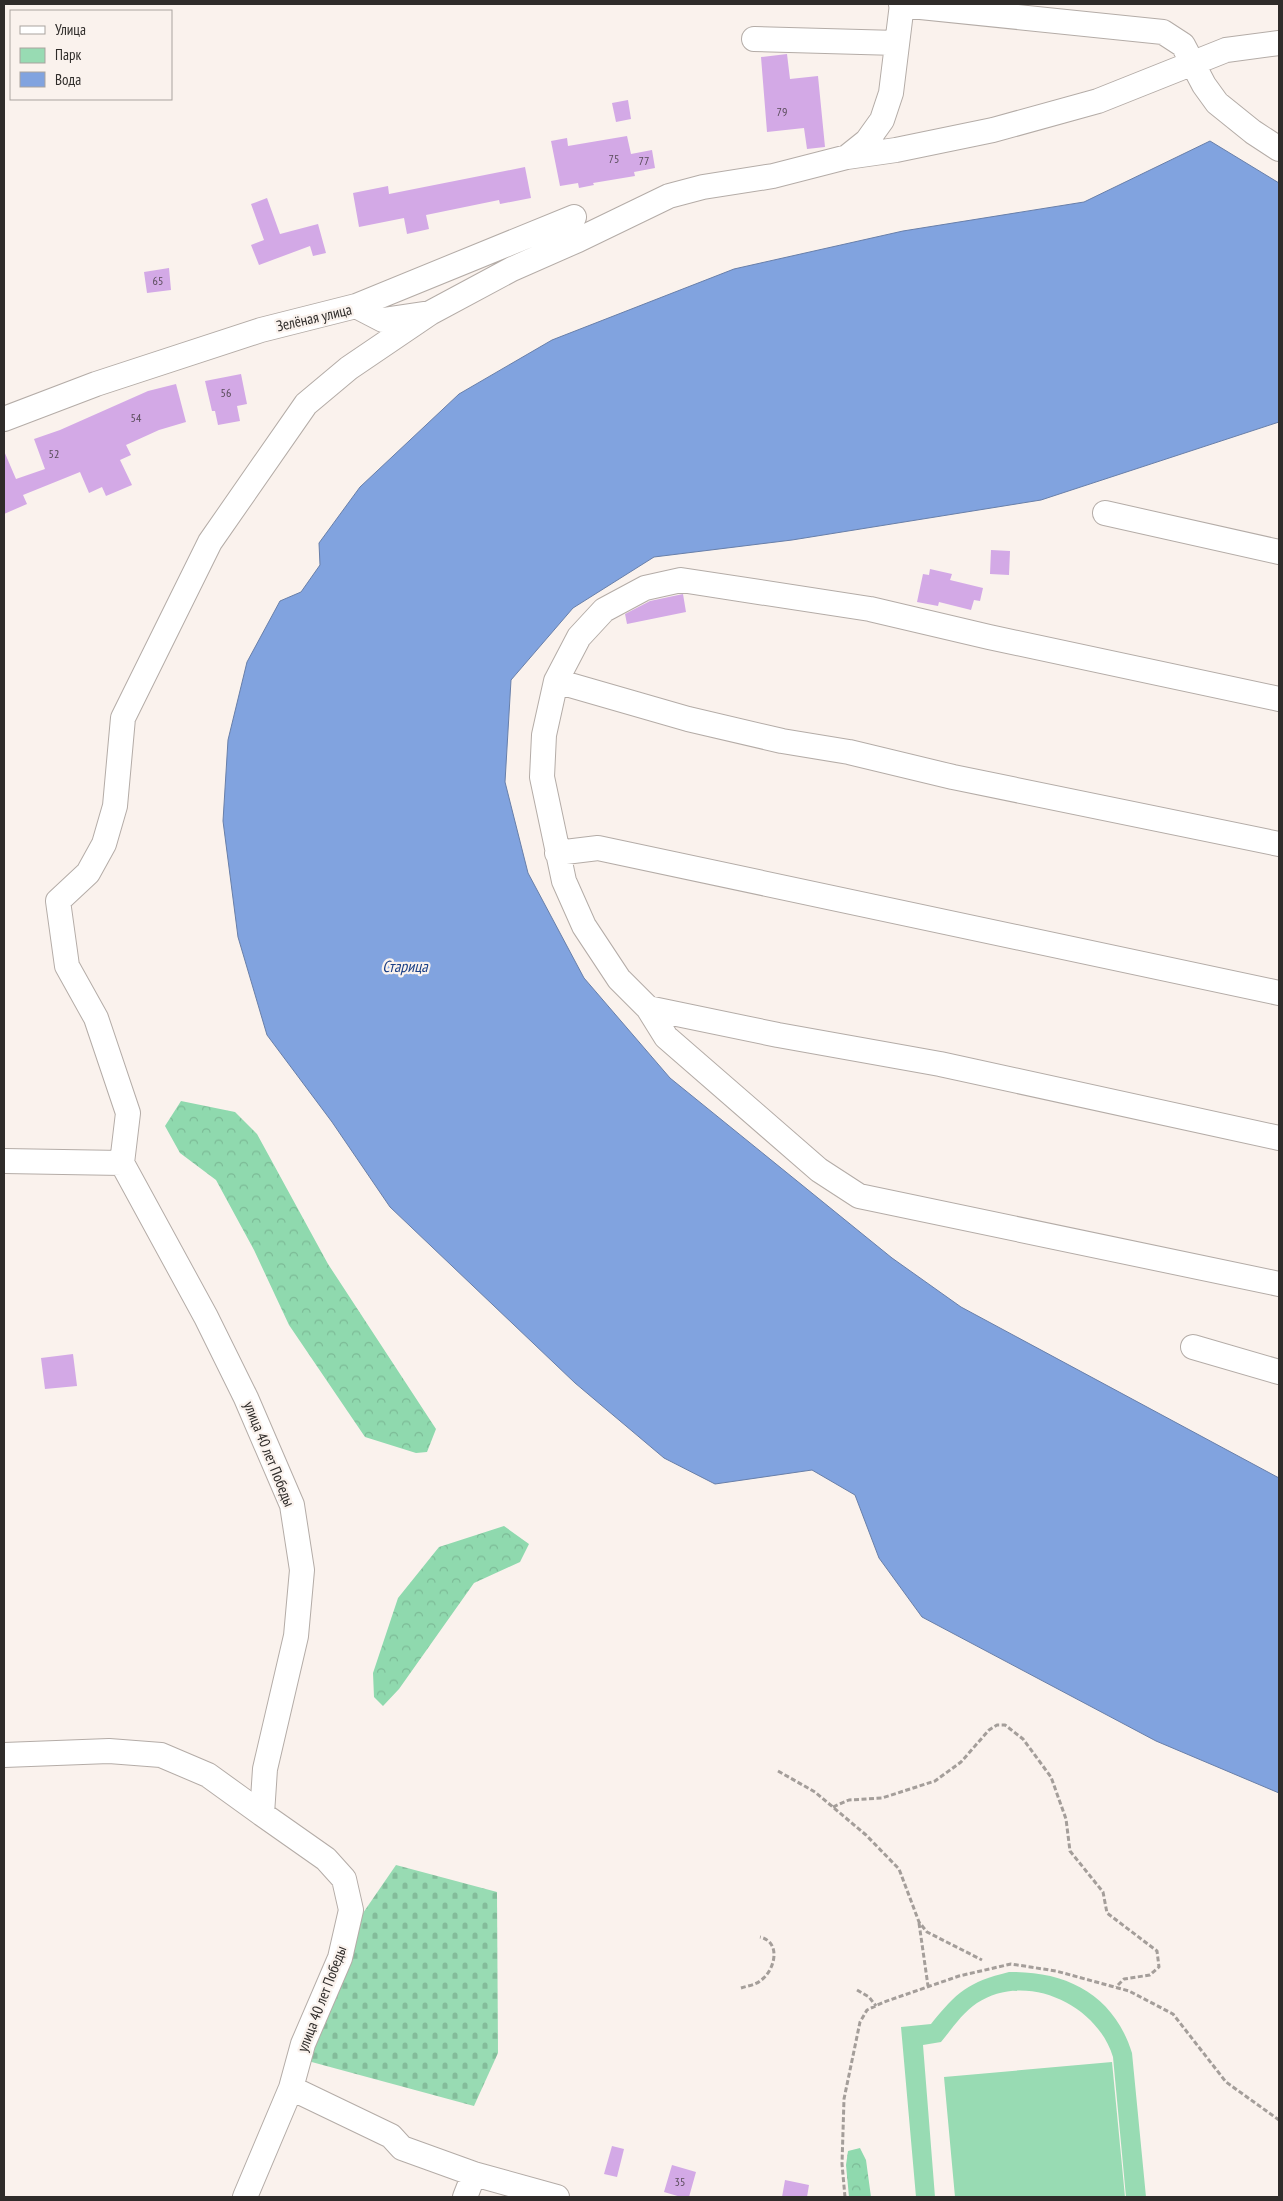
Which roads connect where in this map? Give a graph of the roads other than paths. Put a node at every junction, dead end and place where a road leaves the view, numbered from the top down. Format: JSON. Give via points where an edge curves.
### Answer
{"nodes":[{"id":1,"x":902,"y":4,"type":"edge"},
{"id":2,"x":754,"y":39,"type":"dead end"},
{"id":3,"x":897,"y":43,"type":"junction"},
{"id":4,"x":1279,"y":43,"type":"edge"},
{"id":5,"x":1192,"y":62,"type":"junction"},
{"id":6,"x":1279,"y":149,"type":"edge"},
{"id":7,"x":847,"y":157,"type":"junction"},
{"id":8,"x":574,"y":218,"type":"dead end"},
{"id":9,"x":356,"y":306,"type":"junction"},
{"id":10,"x":430,"y":314,"type":"junction"},
{"id":11,"x":4,"y":419,"type":"edge"},
{"id":12,"x":1106,"y":512,"type":"dead end"},
{"id":13,"x":1279,"y":552,"type":"edge"},
{"id":14,"x":556,"y":681,"type":"junction"},
{"id":15,"x":1279,"y":699,"type":"edge"},
{"id":16,"x":1279,"y":844,"type":"edge"},
{"id":17,"x":557,"y":853,"type":"junction"},
{"id":18,"x":1279,"y":993,"type":"edge"},
{"id":19,"x":648,"y":1008,"type":"junction"},
{"id":20,"x":1279,"y":1138,"type":"edge"},
{"id":21,"x":4,"y":1161,"type":"edge"},
{"id":22,"x":122,"y":1163,"type":"junction"},
{"id":23,"x":1279,"y":1284,"type":"edge"},
{"id":24,"x":1192,"y":1347,"type":"dead end"},
{"id":25,"x":1279,"y":1372,"type":"edge"},
{"id":26,"x":4,"y":1755,"type":"edge"},
{"id":27,"x":262,"y":1814,"type":"junction"},
{"id":28,"x":291,"y":2088,"type":"junction"},
{"id":29,"x":474,"y":2174,"type":"junction"},
{"id":30,"x":245,"y":2197,"type":"edge"},
{"id":31,"x":465,"y":2197,"type":"edge"},
{"id":32,"x":557,"y":2197,"type":"edge"}],
"edges":[{"from":1,"to":3,"type":"street"},
{"from":1,"to":5,"type":"street","via":[[1163,32],[1183,45]]},
{"from":2,"to":3,"type":"street"},
{"from":3,"to":7,"type":"street","via":[[891,93],[882,120],[867,141]]},
{"from":4,"to":5,"type":"street","name":"Зелёная улица","via":[[1226,50]]},
{"from":5,"to":6,"type":"street","via":[[1217,103]]},
{"from":5,"to":7,"type":"street","name":"Зелёная улица","via":[[1098,101],[993,130]]},
{"from":7,"to":10,"type":"street","name":"Зелёная улица","via":[[773,176],[669,196],[512,269]]},
{"from":8,"to":9,"type":"street"},
{"from":9,"to":10,"type":"street","name":"Зелёная улица","via":[[383,320]]},
{"from":9,"to":11,"type":"street","name":"Зелёная улица","via":[[261,330],[96,384]]},
{"from":10,"to":22,"type":"street","via":[[349,368],[306,404],[210,542],[123,718],[115,806],[104,844],[88,874],[58,901],[67,966],[96,1018],[128,1113]]},
{"from":12,"to":13,"type":"street"},
{"from":14,"to":15,"type":"street","via":[[579,637],[604,610],[646,588],[681,580],[870,609]]},
{"from":14,"to":16,"type":"street","via":[[764,737],[849,752],[953,777]]},
{"from":14,"to":17,"type":"street","via":[[544,735],[542,777]]},
{"from":17,"to":18,"type":"street","via":[[598,848]]},
{"from":17,"to":19,"type":"street","via":[[564,881],[584,926],[619,979]]},
{"from":19,"to":20,"type":"street","via":[[940,1064]]},
{"from":19,"to":23,"type":"street","via":[[666,1037],[819,1170],[859,1196]]},
{"from":21,"to":22,"type":"street"},
{"from":22,"to":27,"type":"street","name":"улица 40 лет Победы","via":[[206,1316],[292,1505],[302,1570],[296,1636],[265,1769]]},
{"from":24,"to":25,"type":"street"},
{"from":26,"to":27,"type":"street","via":[[109,1751],[161,1755],[208,1775]]},
{"from":27,"to":28,"type":"street","name":"улица 40 лет Победы","via":[[326,1858],[344,1879],[351,1910],[340,1958],[303,2044]]},
{"from":28,"to":29,"type":"street","via":[[391,2136],[402,2148]]},
{"from":28,"to":30,"type":"street","name":"улица 40 лет Победы"},
{"from":29,"to":31,"type":"street"},
{"from":29,"to":32,"type":"street"}]}
